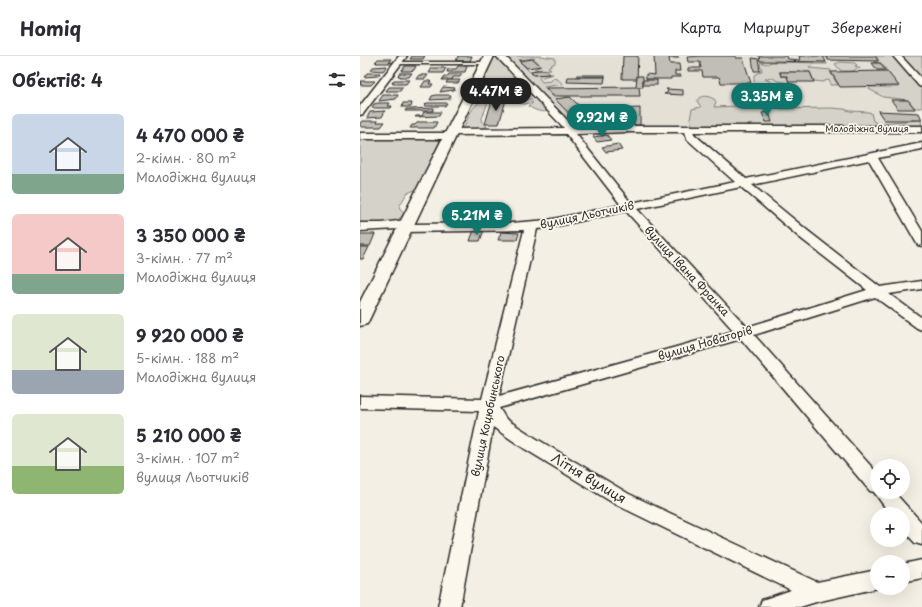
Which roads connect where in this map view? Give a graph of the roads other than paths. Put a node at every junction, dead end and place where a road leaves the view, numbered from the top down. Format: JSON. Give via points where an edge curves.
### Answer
{"nodes":[{"id":1,"x":500,"y":56,"type":"edge"},
{"id":2,"x":897,"y":56,"type":"edge"},
{"id":3,"x":401,"y":59,"type":"edge"},
{"id":4,"x":488,"y":59,"type":"edge"},
{"id":5,"x":922,"y":84,"type":"edge"},
{"id":6,"x":360,"y":112,"type":"edge"},
{"id":7,"x":687,"y":129,"type":"junction"},
{"id":8,"x":922,"y":129,"type":"edge"},
{"id":9,"x":569,"y":131,"type":"junction"},
{"id":10,"x":452,"y":134,"type":"junction"},
{"id":11,"x":360,"y":136,"type":"edge"},
{"id":12,"x":922,"y":146,"type":"edge"},
{"id":13,"x":872,"y":157,"type":"junction"},
{"id":14,"x":743,"y":184,"type":"junction"},
{"id":15,"x":629,"y":208,"type":"junction"},
{"id":16,"x":405,"y":226,"type":"junction"},
{"id":17,"x":531,"y":226,"type":"junction"},
{"id":18,"x":360,"y":227,"type":"edge"},
{"id":19,"x":922,"y":242,"type":"edge"},
{"id":20,"x":922,"y":285,"type":"edge"},
{"id":21,"x":876,"y":292,"type":"junction"},
{"id":22,"x":360,"y":320,"type":"edge"},
{"id":23,"x":922,"y":325,"type":"edge"},
{"id":24,"x":744,"y":332,"type":"junction"},
{"id":25,"x":360,"y":402,"type":"edge"},
{"id":26,"x":489,"y":405,"type":"junction"},
{"id":27,"x":870,"y":478,"type":"edge"},
{"id":28,"x":889,"y":499,"type":"edge"},
{"id":29,"x":895,"y":507,"type":"edge"},
{"id":30,"x":910,"y":524,"type":"edge"},
{"id":31,"x":922,"y":537,"type":"edge"},
{"id":32,"x":922,"y":569,"type":"edge"},
{"id":33,"x":910,"y":572,"type":"edge"},
{"id":34,"x":870,"y":580,"type":"edge"},
{"id":35,"x":816,"y":592,"type":"junction"},
{"id":36,"x":449,"y":607,"type":"edge"},
{"id":37,"x":770,"y":607,"type":"edge"}],
"edges":[{"from":1,"to":9,"type":"street","name":"вулиця Івана Франка","via":[[565,122]]},
{"from":2,"to":5,"type":"street"},
{"from":3,"to":4,"type":"lane"},
{"from":3,"to":6,"type":"street"},
{"from":4,"to":10,"type":"street"},
{"from":7,"to":8,"type":"street","name":"Молодіжна вулиця"},
{"from":7,"to":9,"type":"street","name":"Молодіжна вулиця"},
{"from":7,"to":14,"type":"street","via":[[691,137]]},
{"from":9,"to":10,"type":"street","name":"Молодіжна вулиця"},
{"from":9,"to":15,"type":"street","name":"вулиця Івана Франка"},
{"from":10,"to":11,"type":"street","name":"Молодіжна вулиця"},
{"from":10,"to":16,"type":"street"},
{"from":12,"to":13,"type":"street","name":"вулиця Льотчиків"},
{"from":13,"to":14,"type":"street","name":"вулиця Льотчиків"},
{"from":13,"to":19,"type":"street"},
{"from":14,"to":15,"type":"street","name":"вулиця Льотчиків","via":[[646,202]]},
{"from":14,"to":21,"type":"street"},
{"from":15,"to":17,"type":"street","name":"вулиця Льотчиків"},
{"from":15,"to":24,"type":"street","name":"вулиця Івана Франка"},
{"from":16,"to":17,"type":"street","name":"вулиця Льотчиків"},
{"from":16,"to":18,"type":"street","name":"вулиця Льотчиків"},
{"from":16,"to":22,"type":"street"},
{"from":17,"to":26,"type":"street","name":"вулиця Коцюбинського"},
{"from":20,"to":21,"type":"street","name":"вулиця Новаторів"},
{"from":21,"to":23,"type":"street"},
{"from":21,"to":24,"type":"street","name":"вулиця Новаторів"},
{"from":24,"to":26,"type":"street","name":"вулиця Новаторів"},
{"from":24,"to":27,"type":"street","name":"вулиця Івана Франка"},
{"from":25,"to":26,"type":"street"},
{"from":26,"to":35,"type":"street","name":"Літня вулиця","via":[[500,422],[531,444],[622,499]]},
{"from":26,"to":36,"type":"street","name":"вулиця Коцюбинського"},
{"from":28,"to":29,"type":"street"},
{"from":30,"to":31,"type":"street"},
{"from":32,"to":33,"type":"street"},
{"from":34,"to":35,"type":"street"},
{"from":35,"to":37,"type":"street"}]}
